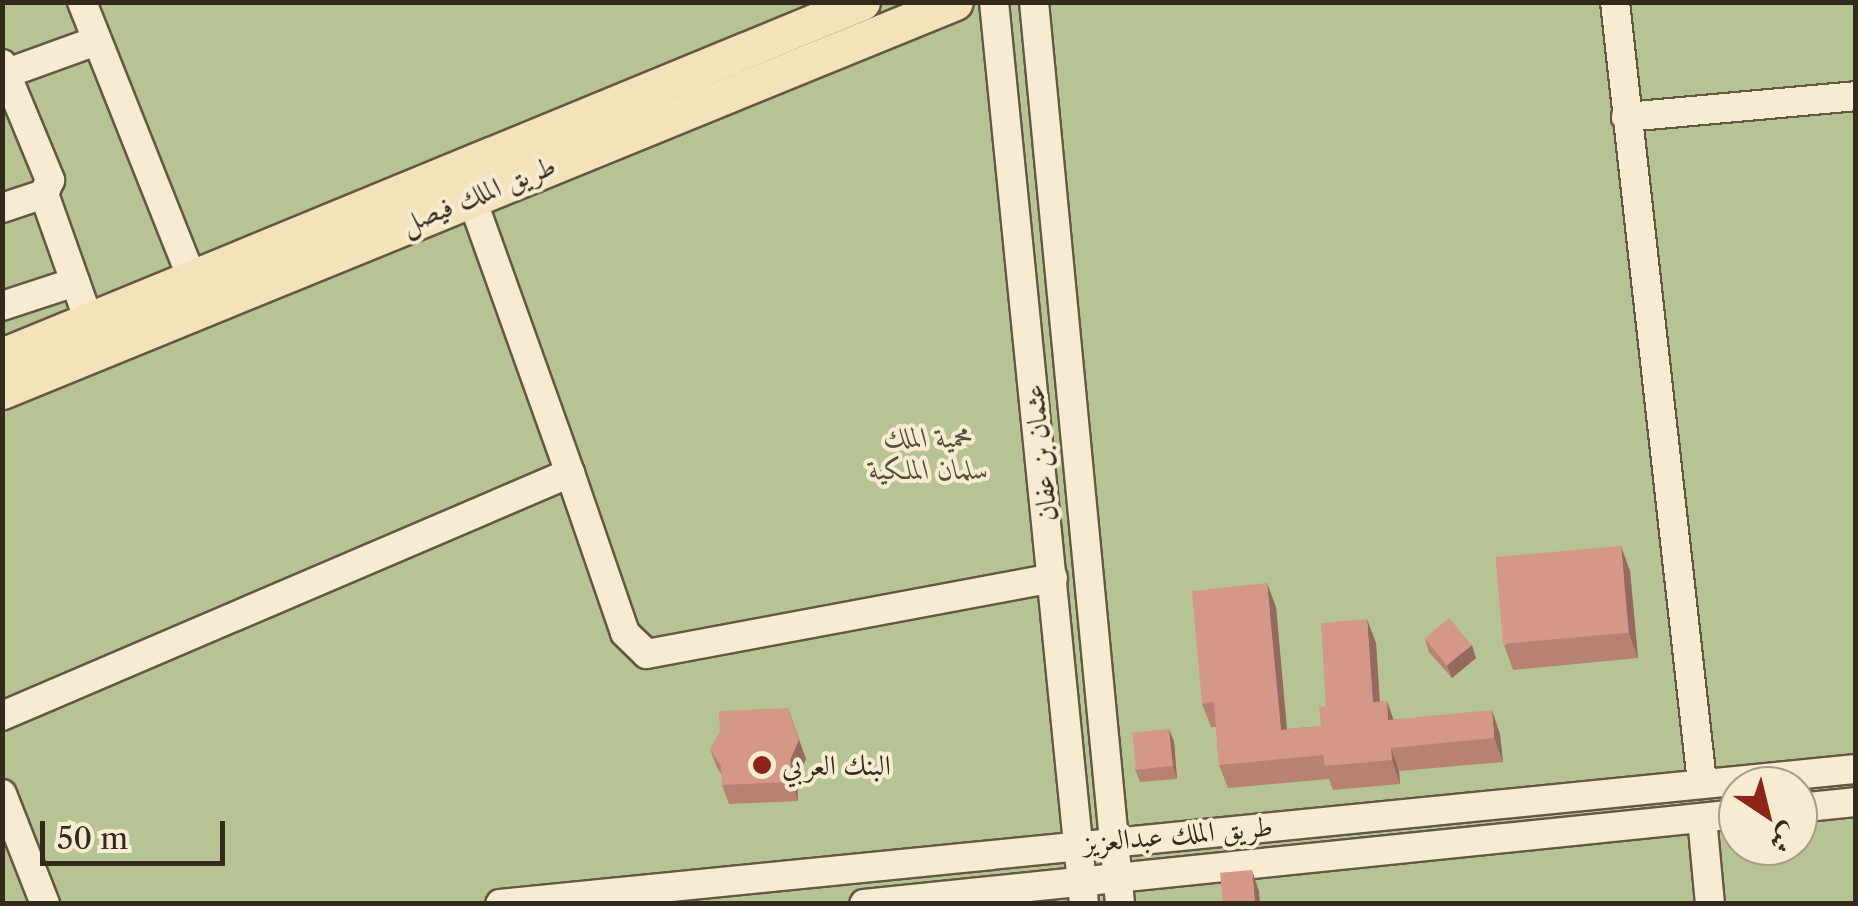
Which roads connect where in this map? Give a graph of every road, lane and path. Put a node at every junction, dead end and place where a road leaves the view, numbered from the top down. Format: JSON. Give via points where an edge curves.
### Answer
{"nodes":[{"id":1,"x":82,"y":2,"type":"edge"},
{"id":2,"x":862,"y":2,"type":"edge"},
{"id":3,"x":955,"y":2,"type":"edge"},
{"id":4,"x":994,"y":2,"type":"edge"},
{"id":5,"x":1034,"y":2,"type":"edge"},
{"id":6,"x":1615,"y":2,"type":"edge"},
{"id":7,"x":96,"y":41,"type":"junction"},
{"id":8,"x":4,"y":71,"type":"edge"},
{"id":9,"x":1856,"y":96,"type":"edge"},
{"id":10,"x":1626,"y":116,"type":"junction"},
{"id":11,"x":44,"y":194,"type":"junction"},
{"id":12,"x":471,"y":196,"type":"junction"},
{"id":13,"x":2,"y":208,"type":"edge"},
{"id":14,"x":192,"y":278,"type":"junction"},
{"id":15,"x":75,"y":282,"type":"junction"},
{"id":16,"x":2,"y":306,"type":"edge"},
{"id":17,"x":89,"y":320,"type":"junction"},
{"id":18,"x":2,"y":356,"type":"edge"},
{"id":19,"x":2,"y":392,"type":"edge"},
{"id":20,"x":570,"y":473,"type":"junction"},
{"id":21,"x":1053,"y":578,"type":"junction"},
{"id":22,"x":2,"y":716,"type":"edge"},
{"id":23,"x":1856,"y":769,"type":"edge"},
{"id":24,"x":1702,"y":783,"type":"junction"},
{"id":25,"x":2,"y":794,"type":"edge"},
{"id":26,"x":1856,"y":802,"type":"edge"},
{"id":27,"x":1818,"y":806,"type":"edge"},
{"id":28,"x":1718,"y":816,"type":"edge"},
{"id":29,"x":1702,"y":818,"type":"junction"},
{"id":30,"x":1114,"y":840,"type":"junction"},
{"id":31,"x":1079,"y":843,"type":"junction"},
{"id":32,"x":1119,"y":892,"type":"edge"},
{"id":33,"x":1083,"y":894,"type":"edge"},
{"id":34,"x":46,"y":904,"type":"edge"},
{"id":35,"x":500,"y":904,"type":"edge"},
{"id":36,"x":864,"y":904,"type":"edge"},
{"id":37,"x":1710,"y":904,"type":"edge"}],
"edges":[{"from":1,"to":7,"type":"street"},
{"from":2,"to":14,"type":"main road","name":"طريق الملك فيصل"},
{"from":3,"to":12,"type":"main road","name":"طريق الملك فيصل"},
{"from":4,"to":21,"type":"street","name":"عثمان بن عفان"},
{"from":5,"to":30,"type":"street","name":"عثمان بن عفان"},
{"from":6,"to":10,"type":"street"},
{"from":7,"to":8,"type":"street"},
{"from":7,"to":14,"type":"street"},
{"from":8,"to":11,"type":"street","via":[[48,171]]},
{"from":9,"to":10,"type":"street"},
{"from":10,"to":24,"type":"street"},
{"from":11,"to":13,"type":"street"},
{"from":11,"to":15,"type":"street"},
{"from":12,"to":19,"type":"main road","name":"طريق الملك فيصل"},
{"from":12,"to":20,"type":"street"},
{"from":14,"to":17,"type":"main road","name":"طريق الملك فيصل"},
{"from":15,"to":16,"type":"street"},
{"from":15,"to":17,"type":"street"},
{"from":17,"to":18,"type":"main road","name":"طريق الملك فيصل"},
{"from":20,"to":21,"type":"street","via":[[625,633],[646,654]]},
{"from":20,"to":22,"type":"street"},
{"from":21,"to":31,"type":"street","name":"عثمان بن عفان"},
{"from":23,"to":24,"type":"street","name":"طريق الملك عبدالعزيز"},
{"from":24,"to":30,"type":"street","name":"طريق الملك عبدالعزيز"},
{"from":25,"to":34,"type":"street"},
{"from":26,"to":27,"type":"street"},
{"from":28,"to":29,"type":"street","name":"طريق الملك عبدالعزيز"},
{"from":29,"to":32,"type":"street","name":"طريق الملك عبدالعزيز"},
{"from":29,"to":37,"type":"street"},
{"from":30,"to":31,"type":"street","name":"طريق الملك عبدالعزيز"},
{"from":30,"to":32,"type":"street","name":"عثمان بن عفان"},
{"from":31,"to":33,"type":"street","name":"عثمان بن عفان"},
{"from":31,"to":35,"type":"street","name":"طريق الملك عبدالعزيز"},
{"from":32,"to":33,"type":"street","name":"طريق الملك عبدالعزيز"},
{"from":33,"to":36,"type":"street","name":"طريق الملك عبدالعزيز"}]}
